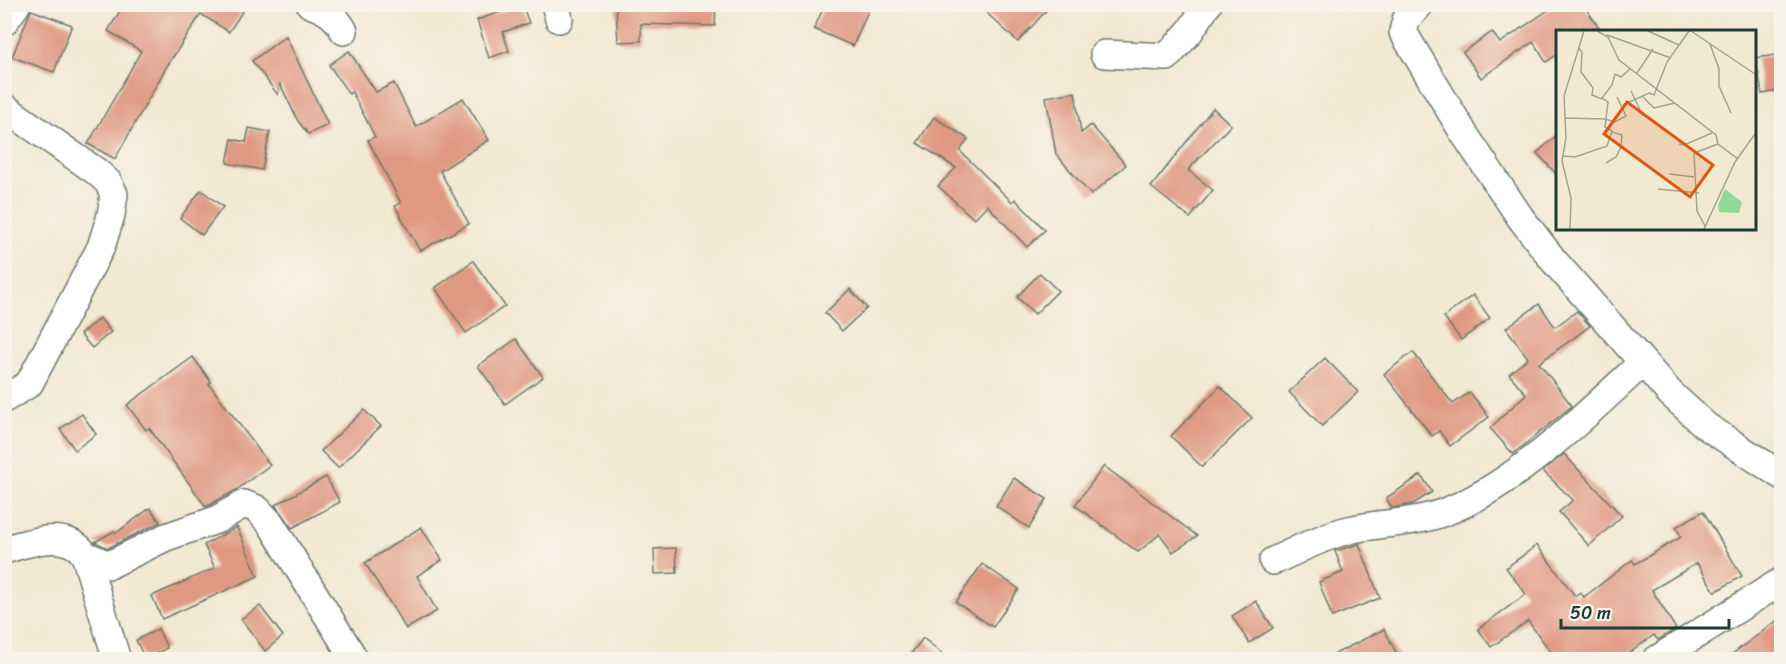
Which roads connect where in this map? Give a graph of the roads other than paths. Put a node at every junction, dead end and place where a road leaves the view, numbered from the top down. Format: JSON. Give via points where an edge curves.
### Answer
{"nodes":[{"id":1,"x":17,"y":4,"type":"edge"},
{"id":2,"x":310,"y":4,"type":"edge"},
{"id":3,"x":1208,"y":4,"type":"edge"},
{"id":4,"x":1420,"y":4,"type":"edge"},
{"id":5,"x":4,"y":22,"type":"edge"},
{"id":6,"x":344,"y":31,"type":"dead end"},
{"id":7,"x":1104,"y":54,"type":"dead end"},
{"id":8,"x":4,"y":107,"type":"edge"},
{"id":9,"x":1642,"y":363,"type":"junction"},
{"id":10,"x":4,"y":399,"type":"edge"},
{"id":11,"x":1782,"y":476,"type":"edge"},
{"id":12,"x":4,"y":550,"type":"edge"},
{"id":13,"x":85,"y":555,"type":"junction"},
{"id":14,"x":1273,"y":561,"type":"dead end"},
{"id":15,"x":1782,"y":581,"type":"edge"},
{"id":16,"x":117,"y":660,"type":"edge"},
{"id":17,"x":356,"y":660,"type":"edge"},
{"id":18,"x":1656,"y":660,"type":"edge"}],
"edges":[{"from":1,"to":5,"type":"street"},
{"from":2,"to":6,"type":"street","via":[[327,10]]},
{"from":3,"to":7,"type":"street","via":[[1167,57]]},
{"from":4,"to":9,"type":"street","via":[[1406,21],[1403,32],[1463,132],[1547,252]]},
{"from":8,"to":10,"type":"street","via":[[97,172],[114,194],[101,247],[39,367],[26,387]]},
{"from":9,"to":11,"type":"street","via":[[1706,426]]},
{"from":9,"to":14,"type":"street","via":[[1542,450],[1469,501],[1438,514],[1346,530]]},
{"from":12,"to":13,"type":"street","via":[[29,542],[64,541],[77,545]]},
{"from":13,"to":16,"type":"street"},
{"from":13,"to":17,"type":"street","via":[[109,565],[166,537],[216,520],[241,505],[253,506],[271,524]]},
{"from":15,"to":18,"type":"street"}]}
